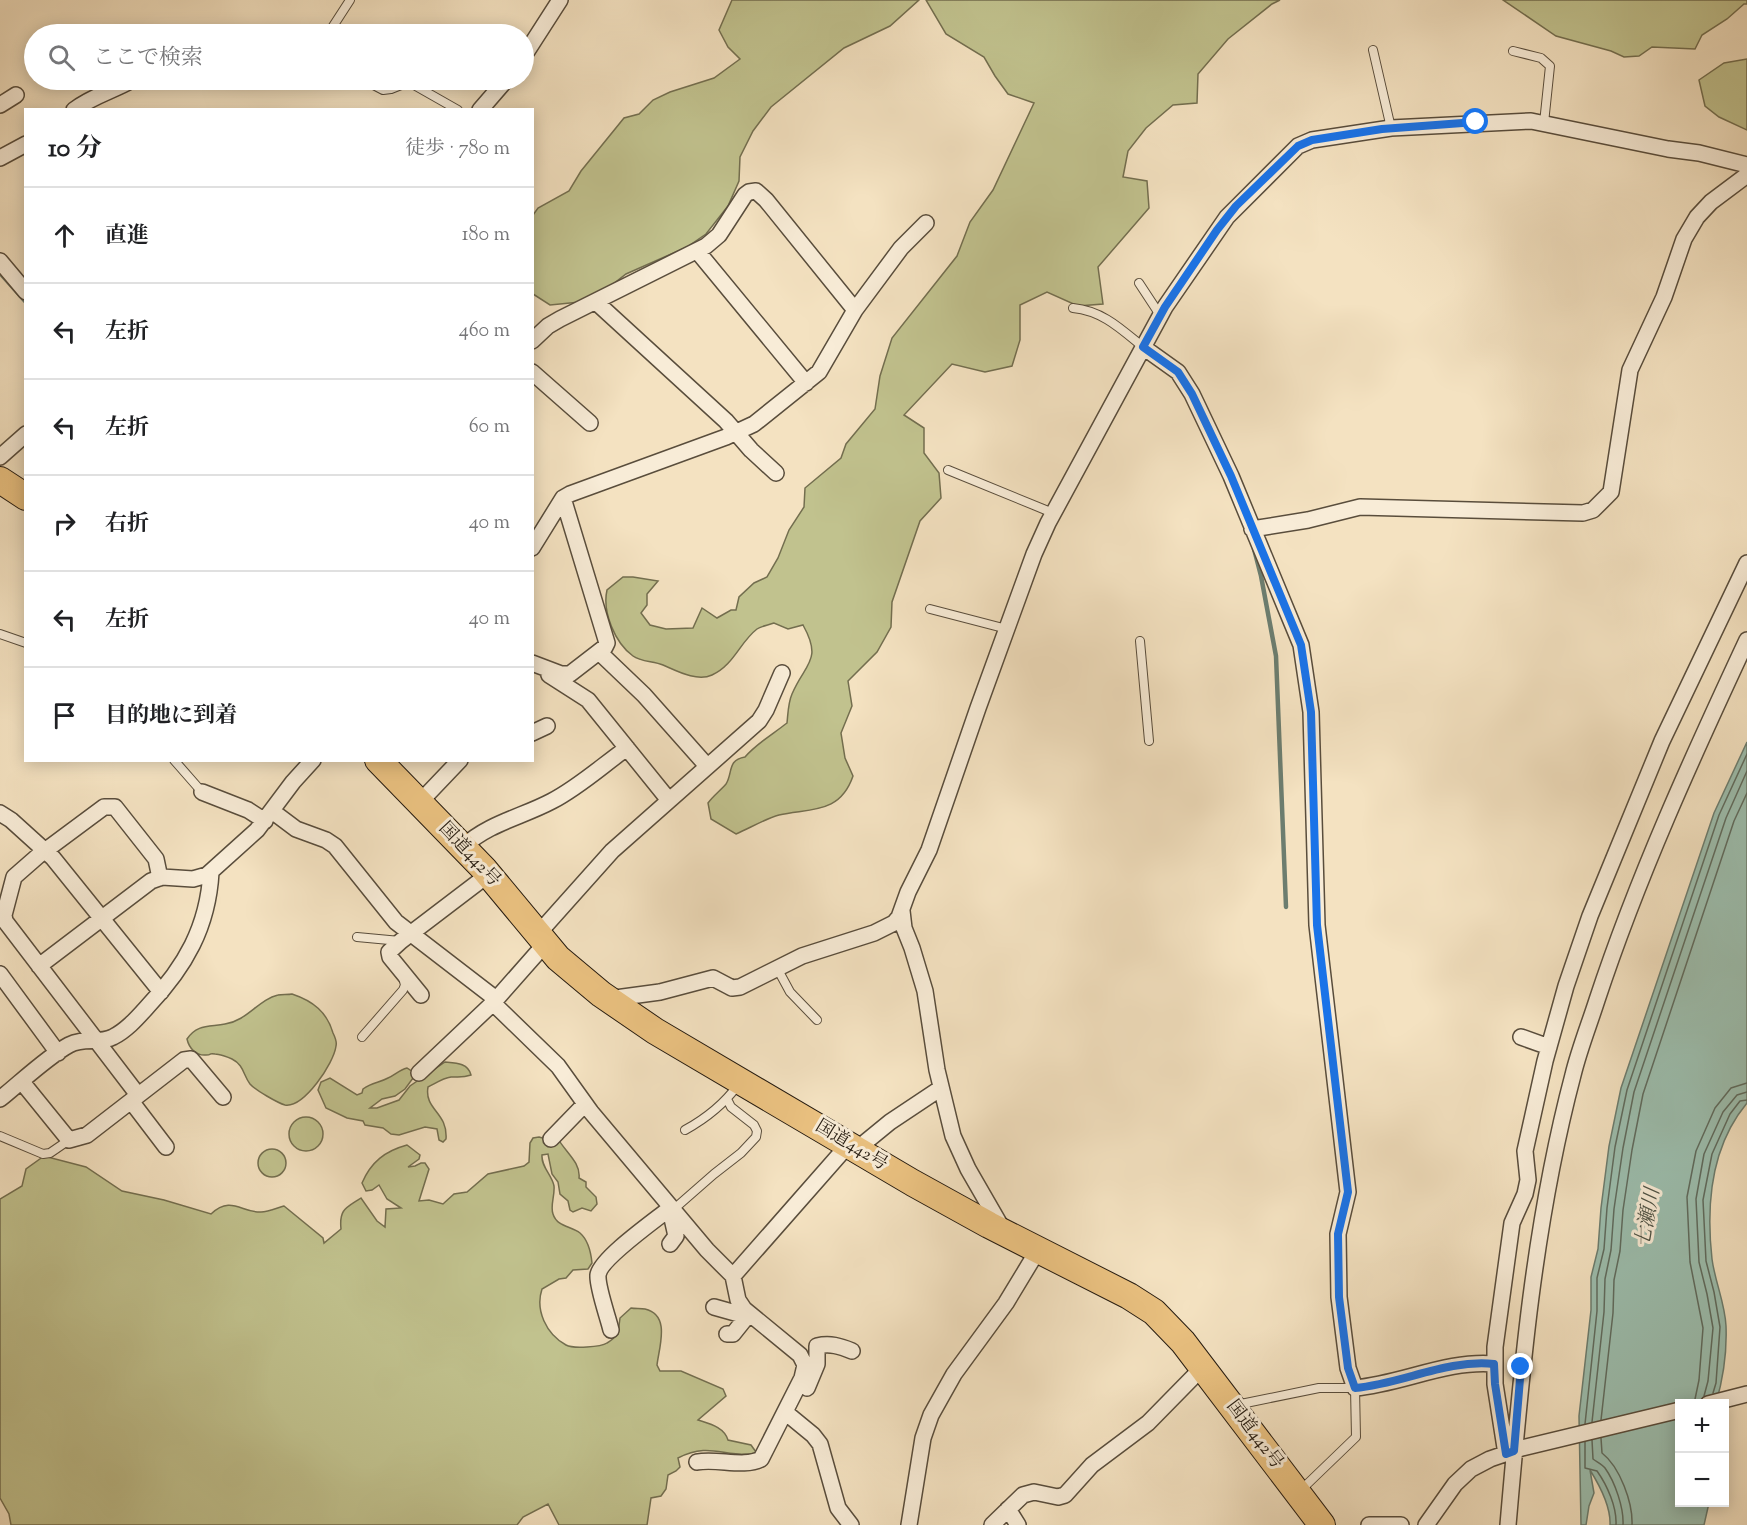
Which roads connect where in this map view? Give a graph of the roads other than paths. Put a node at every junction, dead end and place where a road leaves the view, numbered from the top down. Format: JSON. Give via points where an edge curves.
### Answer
{"nodes":[{"id":1,"x":350,"y":0,"type":"edge"},
{"id":2,"x":560,"y":0,"type":"edge"},
{"id":3,"x":334,"y":24,"type":"edge"},
{"id":4,"x":534,"y":40,"type":"edge"},
{"id":5,"x":1372,"y":50,"type":"dead end"},
{"id":6,"x":1513,"y":51,"type":"dead end"},
{"id":7,"x":114,"y":90,"type":"edge"},
{"id":8,"x":423,"y":90,"type":"edge"},
{"id":9,"x":497,"y":90,"type":"edge"},
{"id":10,"x":16,"y":95,"type":"dead end"},
{"id":11,"x":0,"y":105,"type":"edge"},
{"id":12,"x":77,"y":108,"type":"edge"},
{"id":13,"x":454,"y":108,"type":"edge"},
{"id":14,"x":482,"y":108,"type":"edge"},
{"id":15,"x":1544,"y":123,"type":"junction"},
{"id":16,"x":1391,"y":128,"type":"junction"},
{"id":17,"x":24,"y":145,"type":"edge"},
{"id":18,"x":0,"y":158,"type":"edge"},
{"id":19,"x":1747,"y":165,"type":"edge"},
{"id":20,"x":1747,"y":174,"type":"edge"},
{"id":21,"x":926,"y":223,"type":"dead end"},
{"id":22,"x":698,"y":252,"type":"junction"},
{"id":23,"x":0,"y":261,"type":"edge"},
{"id":24,"x":1139,"y":283,"type":"dead end"},
{"id":25,"x":24,"y":290,"type":"edge"},
{"id":26,"x":596,"y":302,"type":"junction"},
{"id":27,"x":1074,"y":308,"type":"dead end"},
{"id":28,"x":855,"y":310,"type":"junction"},
{"id":29,"x":1160,"y":315,"type":"junction"},
{"id":30,"x":534,"y":339,"type":"edge"},
{"id":31,"x":1143,"y":347,"type":"junction"},
{"id":32,"x":534,"y":374,"type":"edge"},
{"id":33,"x":806,"y":383,"type":"junction"},
{"id":34,"x":590,"y":423,"type":"dead end"},
{"id":35,"x":736,"y":433,"type":"junction"},
{"id":36,"x":24,"y":436,"type":"edge"},
{"id":37,"x":0,"y":458,"type":"edge"},
{"id":38,"x":948,"y":470,"type":"dead end"},
{"id":39,"x":776,"y":473,"type":"dead end"},
{"id":40,"x":0,"y":480,"type":"edge"},
{"id":41,"x":24,"y":496,"type":"edge"},
{"id":42,"x":563,"y":498,"type":"junction"},
{"id":43,"x":1053,"y":513,"type":"junction"},
{"id":44,"x":1252,"y":529,"type":"junction"},
{"id":45,"x":534,"y":545,"type":"edge"},
{"id":46,"x":1747,"y":563,"type":"edge"},
{"id":47,"x":930,"y":609,"type":"dead end"},
{"id":48,"x":1008,"y":629,"type":"junction"},
{"id":49,"x":0,"y":634,"type":"edge"},
{"id":50,"x":1140,"y":640,"type":"dead end"},
{"id":51,"x":1747,"y":640,"type":"edge"},
{"id":52,"x":24,"y":642,"type":"edge"},
{"id":53,"x":599,"y":652,"type":"junction"},
{"id":54,"x":537,"y":664,"type":"edge"},
{"id":55,"x":783,"y":673,"type":"dead end"},
{"id":56,"x":547,"y":726,"type":"dead end"},
{"id":57,"x":534,"y":732,"type":"edge"},
{"id":58,"x":1149,"y":741,"type":"dead end"},
{"id":59,"x":627,"y":748,"type":"junction"},
{"id":60,"x":176,"y":762,"type":"edge"},
{"id":61,"x":311,"y":762,"type":"edge"},
{"id":62,"x":380,"y":762,"type":"edge"},
{"id":63,"x":458,"y":762,"type":"edge"},
{"id":64,"x":707,"y":766,"type":"junction"},
{"id":65,"x":202,"y":792,"type":"joint"},
{"id":66,"x":668,"y":799,"type":"junction"},
{"id":67,"x":420,"y":802,"type":"junction"},
{"id":68,"x":0,"y":813,"type":"edge"},
{"id":69,"x":268,"y":816,"type":"junction"},
{"id":70,"x":463,"y":847,"type":"junction"},
{"id":71,"x":45,"y":850,"type":"junction"},
{"id":72,"x":211,"y":872,"type":"junction"},
{"id":73,"x":489,"y":874,"type":"junction"},
{"id":74,"x":159,"y":878,"type":"junction"},
{"id":75,"x":902,"y":911,"type":"junction"},
{"id":76,"x":2,"y":916,"type":"edge"},
{"id":77,"x":102,"y":917,"type":"junction"},
{"id":78,"x":357,"y":937,"type":"dead end"},
{"id":79,"x":406,"y":937,"type":"junction"},
{"id":80,"x":541,"y":940,"type":"junction"},
{"id":81,"x":39,"y":966,"type":"junction"},
{"id":82,"x":777,"y":968,"type":"junction"},
{"id":83,"x":400,"y":969,"type":"junction"},
{"id":84,"x":0,"y":974,"type":"edge"},
{"id":85,"x":161,"y":992,"type":"junction"},
{"id":86,"x":421,"y":994,"type":"dead end"},
{"id":87,"x":608,"y":999,"type":"junction"},
{"id":88,"x":495,"y":1001,"type":"junction"},
{"id":89,"x":817,"y":1020,"type":"dead end"},
{"id":90,"x":362,"y":1037,"type":"dead end"},
{"id":91,"x":1521,"y":1037,"type":"dead end"},
{"id":92,"x":96,"y":1040,"type":"junction"},
{"id":93,"x":1549,"y":1047,"type":"junction"},
{"id":94,"x":58,"y":1053,"type":"junction"},
{"id":95,"x":419,"y":1073,"type":"dead end"},
{"id":96,"x":22,"y":1082,"type":"junction"},
{"id":97,"x":941,"y":1088,"type":"junction"},
{"id":98,"x":734,"y":1090,"type":"junction"},
{"id":99,"x":223,"y":1097,"type":"dead end"},
{"id":100,"x":135,"y":1098,"type":"junction"},
{"id":101,"x":0,"y":1099,"type":"edge"},
{"id":102,"x":585,"y":1104,"type":"junction"},
{"id":103,"x":685,"y":1130,"type":"dead end"},
{"id":104,"x":0,"y":1136,"type":"edge"},
{"id":105,"x":551,"y":1139,"type":"dead end"},
{"id":106,"x":69,"y":1140,"type":"junction"},
{"id":107,"x":166,"y":1147,"type":"dead end"},
{"id":108,"x":853,"y":1147,"type":"junction"},
{"id":109,"x":671,"y":1207,"type":"junction"},
{"id":110,"x":1007,"y":1235,"type":"junction"},
{"id":111,"x":670,"y":1244,"type":"dead end"},
{"id":112,"x":1038,"y":1250,"type":"junction"},
{"id":113,"x":733,"y":1276,"type":"junction"},
{"id":114,"x":714,"y":1307,"type":"dead end"},
{"id":115,"x":748,"y":1315,"type":"junction"},
{"id":116,"x":611,"y":1330,"type":"dead end"},
{"id":117,"x":727,"y":1334,"type":"dead end"},
{"id":118,"x":852,"y":1351,"type":"dead end"},
{"id":119,"x":1494,"y":1364,"type":"junction"},
{"id":120,"x":1202,"y":1368,"type":"junction"},
{"id":121,"x":1355,"y":1388,"type":"junction"},
{"id":122,"x":795,"y":1391,"type":"junction"},
{"id":123,"x":1747,"y":1394,"type":"edge"},
{"id":124,"x":1728,"y":1399,"type":"edge"},
{"id":125,"x":1232,"y":1406,"type":"junction"},
{"id":126,"x":1675,"y":1411,"type":"edge"},
{"id":127,"x":785,"y":1412,"type":"junction"},
{"id":128,"x":1514,"y":1451,"type":"junction"},
{"id":129,"x":697,"y":1462,"type":"dead end"},
{"id":130,"x":1298,"y":1492,"type":"junction"},
{"id":131,"x":1008,"y":1509,"type":"junction"},
{"id":132,"x":851,"y":1525,"type":"edge"},
{"id":133,"x":909,"y":1525,"type":"edge"},
{"id":134,"x":992,"y":1525,"type":"edge"},
{"id":135,"x":1017,"y":1525,"type":"edge"},
{"id":136,"x":1322,"y":1525,"type":"edge"},
{"id":137,"x":1369,"y":1525,"type":"edge"},
{"id":138,"x":1401,"y":1525,"type":"edge"},
{"id":139,"x":1426,"y":1525,"type":"edge"},
{"id":140,"x":1508,"y":1525,"type":"edge"}],
"edges":[{"from":1,"to":3,"type":"lane"},
{"from":2,"to":4,"type":"street"},
{"from":5,"to":16,"type":"lane"},
{"from":6,"to":15,"type":"lane","via":[[1541,58],[1550,66]]},
{"from":7,"to":12,"type":"street"},
{"from":8,"to":13,"type":"lane"},
{"from":9,"to":14,"type":"street"},
{"from":10,"to":11,"type":"street"},
{"from":15,"to":16,"type":"street","via":[[1476,122]]},
{"from":15,"to":19,"type":"street"},
{"from":16,"to":29,"type":"street","via":[[1312,140],[1298,146],[1227,217]]},
{"from":17,"to":18,"type":"street"},
{"from":20,"to":44,"type":"street","via":[[1711,202],[1684,239],[1664,297],[1630,370],[1611,492],[1593,510],[1583,513],[1360,507]]},
{"from":21,"to":28,"type":"street","via":[[901,248]]},
{"from":22,"to":26,"type":"street"},
{"from":22,"to":28,"type":"street","via":[[719,235],[745,195],[756,191]]},
{"from":22,"to":33,"type":"street"},
{"from":23,"to":25,"type":"street"},
{"from":24,"to":29,"type":"lane"},
{"from":26,"to":30,"type":"street","via":[[554,322]]},
{"from":26,"to":35,"type":"street"},
{"from":27,"to":31,"type":"lane","via":[[1103,316]]},
{"from":28,"to":33,"type":"street","via":[[825,363]]},
{"from":29,"to":31,"type":"street"},
{"from":31,"to":43,"type":"street"},
{"from":31,"to":44,"type":"street","via":[[1172,366],[1187,385]]},
{"from":32,"to":34,"type":"street"},
{"from":33,"to":35,"type":"street","via":[[754,424]]},
{"from":35,"to":39,"type":"street"},
{"from":35,"to":42,"type":"street"},
{"from":36,"to":37,"type":"street"},
{"from":38,"to":43,"type":"lane"},
{"from":40,"to":41,"type":"highway"},
{"from":42,"to":45,"type":"street"},
{"from":42,"to":53,"type":"street","via":[[606,638],[605,647]]},
{"from":43,"to":48,"type":"street"},
{"from":44,"to":121,"type":"street","via":[[1299,638],[1311,712],[1317,925],[1348,1192],[1338,1234],[1339,1297],[1348,1368]]},
{"from":46,"to":93,"type":"street","via":[[1662,741],[1590,916]]},
{"from":47,"to":48,"type":"lane"},
{"from":48,"to":75,"type":"street","via":[[929,850]]},
{"from":49,"to":52,"type":"lane"},
{"from":50,"to":58,"type":"lane"},
{"from":51,"to":128,"type":"street","via":[[1629,907],[1581,1047],[1554,1158],[1538,1247]]},
{"from":53,"to":54,"type":"street","via":[[570,674]]},
{"from":53,"to":64,"type":"street","via":[[644,695]]},
{"from":54,"to":59,"type":"street","via":[[544,673],[588,700]]},
{"from":55,"to":64,"type":"street","via":[[759,721]]},
{"from":56,"to":57,"type":"street"},
{"from":59,"to":66,"type":"street"},
{"from":59,"to":70,"type":"street","via":[[564,794],[481,831]]},
{"from":60,"to":65,"type":"lane"},
{"from":61,"to":69,"type":"street"},
{"from":62,"to":67,"type":"highway","name":"国道442号"},
{"from":63,"to":67,"type":"street"},
{"from":64,"to":66,"type":"street"},
{"from":65,"to":69,"type":"street"},
{"from":66,"to":80,"type":"street","via":[[612,851]]},
{"from":67,"to":70,"type":"highway","name":"国道442号"},
{"from":68,"to":71,"type":"street"},
{"from":69,"to":72,"type":"street","via":[[253,835]]},
{"from":69,"to":79,"type":"street","via":[[335,846]]},
{"from":70,"to":73,"type":"highway","name":"国道442号"},
{"from":71,"to":74,"type":"street","via":[[98,809],[112,805],[152,854]]},
{"from":71,"to":76,"type":"street","via":[[14,877]]},
{"from":71,"to":77,"type":"street"},
{"from":72,"to":74,"type":"street","via":[[198,878]]},
{"from":72,"to":85,"type":"street","via":[[208,902],[197,934]]},
{"from":73,"to":79,"type":"street"},
{"from":73,"to":80,"type":"highway","name":"国道442号"},
{"from":74,"to":77,"type":"street"},
{"from":75,"to":82,"type":"street","via":[[894,923],[874,933],[812,952]]},
{"from":75,"to":97,"type":"street","via":[[925,991]]},
{"from":76,"to":81,"type":"street"},
{"from":77,"to":81,"type":"street"},
{"from":77,"to":85,"type":"street"},
{"from":78,"to":79,"type":"lane"},
{"from":79,"to":83,"type":"street","via":[[389,952]]},
{"from":79,"to":88,"type":"street"},
{"from":80,"to":87,"type":"highway","name":"国道442号"},
{"from":80,"to":88,"type":"street"},
{"from":81,"to":92,"type":"street"},
{"from":82,"to":87,"type":"street","via":[[736,988],[713,978],[660,992]]},
{"from":82,"to":89,"type":"lane","via":[[790,992]]},
{"from":83,"to":86,"type":"street"},
{"from":83,"to":90,"type":"lane","via":[[405,980],[403,990]]},
{"from":84,"to":94,"type":"street"},
{"from":85,"to":92,"type":"street","via":[[111,1039]]},
{"from":87,"to":98,"type":"highway","name":"国道442号"},
{"from":88,"to":95,"type":"street"},
{"from":88,"to":102,"type":"street","via":[[551,1059]]},
{"from":91,"to":93,"type":"street"},
{"from":92,"to":94,"type":"street","via":[[76,1042]]},
{"from":92,"to":100,"type":"street"},
{"from":93,"to":119,"type":"street","via":[[1525,1150],[1526,1194],[1513,1218],[1510,1234]]},
{"from":94,"to":96,"type":"street"},
{"from":96,"to":101,"type":"street"},
{"from":96,"to":106,"type":"street"},
{"from":97,"to":108,"type":"street"},
{"from":97,"to":110,"type":"street","via":[[961,1154]]},
{"from":98,"to":103,"type":"lane","via":[[700,1122]]},
{"from":98,"to":108,"type":"highway","name":"国道442号"},
{"from":98,"to":109,"type":"lane","via":[[731,1107],[753,1125],[756,1137]]},
{"from":99,"to":100,"type":"street","via":[[191,1059],[184,1060]]},
{"from":100,"to":106,"type":"street","via":[[87,1135]]},
{"from":100,"to":107,"type":"street"},
{"from":102,"to":105,"type":"street"},
{"from":102,"to":109,"type":"street"},
{"from":104,"to":106,"type":"lane","via":[[43,1154]]},
{"from":108,"to":110,"type":"highway","name":"国道442号"},
{"from":108,"to":113,"type":"street"},
{"from":109,"to":111,"type":"street","via":[[676,1236]]},
{"from":109,"to":113,"type":"street"},
{"from":109,"to":116,"type":"street","via":[[600,1269],[598,1281]]},
{"from":110,"to":112,"type":"highway","name":"国道442号"},
{"from":112,"to":120,"type":"highway","name":"国道442号","via":[[1154,1312]]},
{"from":112,"to":133,"type":"street","via":[[1006,1303],[954,1374],[931,1415],[923,1438]]},
{"from":113,"to":115,"type":"street","via":[[738,1300]]},
{"from":114,"to":115,"type":"street"},
{"from":115,"to":117,"type":"street","via":[[733,1334]]},
{"from":115,"to":122,"type":"street","via":[[800,1355],[804,1369]]},
{"from":118,"to":122,"type":"street","via":[[828,1344],[817,1346],[817,1364],[808,1386]]},
{"from":119,"to":121,"type":"street","via":[[1457,1365]]},
{"from":119,"to":128,"type":"street","via":[[1495,1384]]},
{"from":120,"to":125,"type":"highway","name":"国道442号"},
{"from":120,"to":131,"type":"street","via":[[1148,1423],[1092,1465],[1065,1495],[1027,1493]]},
{"from":121,"to":125,"type":"lane","via":[[1319,1388]]},
{"from":121,"to":130,"type":"lane","via":[[1356,1437]]},
{"from":122,"to":127,"type":"street"},
{"from":123,"to":124,"type":"street"},
{"from":125,"to":130,"type":"highway","name":"国道442号"},
{"from":126,"to":128,"type":"street"},
{"from":127,"to":129,"type":"street","via":[[757,1461]]},
{"from":127,"to":132,"type":"street","via":[[820,1444],[837,1508]]},
{"from":128,"to":139,"type":"street","via":[[1482,1463],[1463,1476]]},
{"from":128,"to":140,"type":"street"},
{"from":130,"to":136,"type":"highway","name":"国道442号"},
{"from":131,"to":134,"type":"street"},
{"from":131,"to":135,"type":"street"},
{"from":137,"to":138,"type":"street"}]}
